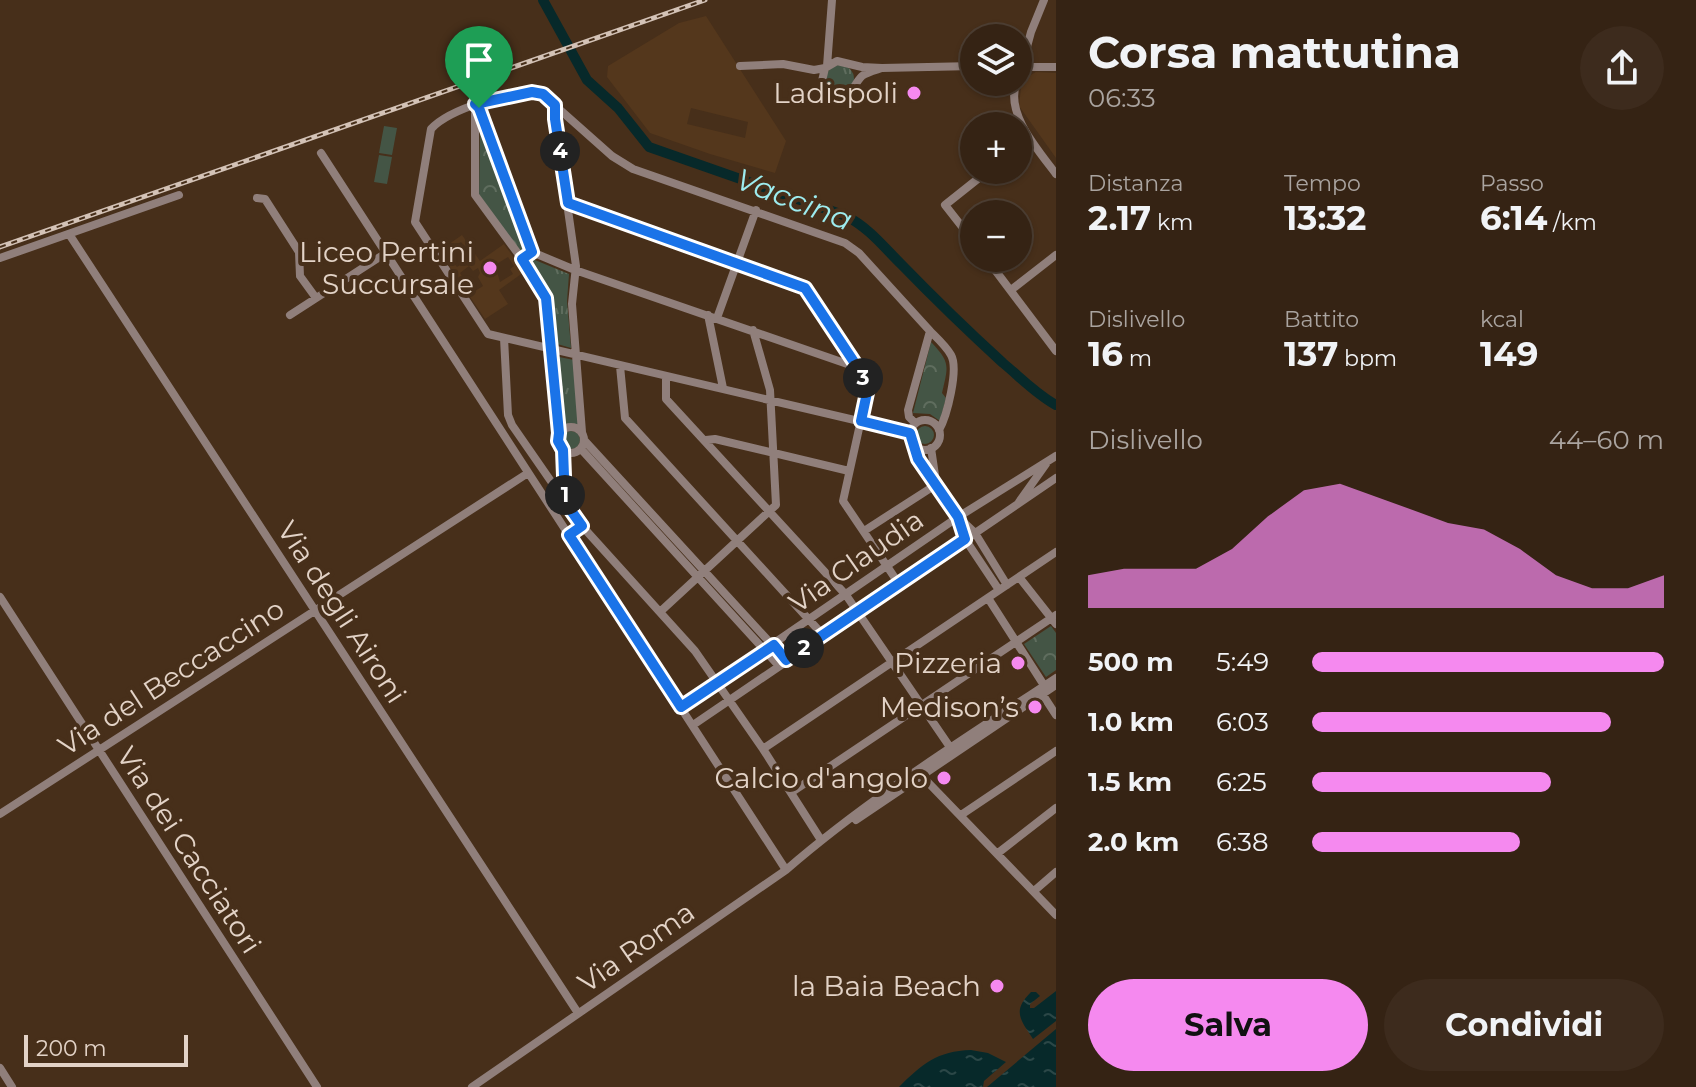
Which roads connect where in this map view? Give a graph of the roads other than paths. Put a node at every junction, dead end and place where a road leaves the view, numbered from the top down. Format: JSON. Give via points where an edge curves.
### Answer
{"nodes":[{"id":1,"x":832,"y":0,"type":"edge"},
{"id":2,"x":1044,"y":0,"type":"edge"},
{"id":3,"x":1032,"y":30,"type":"edge"},
{"id":4,"x":829,"y":42,"type":"junction"},
{"id":5,"x":841,"y":61,"type":"junction"},
{"id":6,"x":852,"y":65,"type":"junction"},
{"id":7,"x":740,"y":66,"type":"dead end"},
{"id":8,"x":960,"y":66,"type":"edge"},
{"id":9,"x":826,"y":67,"type":"junction"},
{"id":10,"x":1032,"y":67,"type":"edge"},
{"id":11,"x":1056,"y":67,"type":"edge"},
{"id":12,"x":882,"y":68,"type":"junction"},
{"id":13,"x":803,"y":69,"type":"junction"},
{"id":14,"x":822,"y":81,"type":"junction"},
{"id":15,"x":857,"y":83,"type":"junction"},
{"id":16,"x":475,"y":104,"type":"junction"},
{"id":17,"x":555,"y":105,"type":"junction"},
{"id":18,"x":1032,"y":143,"type":"edge"},
{"id":19,"x":321,"y":153,"type":"dead end"},
{"id":20,"x":1056,"y":174,"type":"edge"},
{"id":21,"x":971,"y":184,"type":"edge"},
{"id":22,"x":179,"y":195,"type":"dead end"},
{"id":23,"x":257,"y":198,"type":"dead end"},
{"id":24,"x":568,"y":203,"type":"junction"},
{"id":25,"x":756,"y":210,"type":"junction"},
{"id":26,"x":960,"y":224,"type":"edge"},
{"id":27,"x":69,"y":234,"type":"junction"},
{"id":28,"x":532,"y":252,"type":"junction"},
{"id":29,"x":386,"y":253,"type":"junction"},
{"id":30,"x":1056,"y":255,"type":"edge"},
{"id":31,"x":0,"y":258,"type":"edge"},
{"id":32,"x":522,"y":259,"type":"junction"},
{"id":33,"x":737,"y":262,"type":"junction"},
{"id":34,"x":575,"y":270,"type":"junction"},
{"id":35,"x":997,"y":272,"type":"edge"},
{"id":36,"x":1011,"y":290,"type":"junction"},
{"id":37,"x":316,"y":298,"type":"junction"},
{"id":38,"x":290,"y":315,"type":"dead end"},
{"id":39,"x":712,"y":316,"type":"junction"},
{"id":40,"x":753,"y":330,"type":"junction"},
{"id":41,"x":930,"y":331,"type":"junction"},
{"id":42,"x":504,"y":338,"type":"junction"},
{"id":43,"x":551,"y":348,"type":"junction"},
{"id":44,"x":1056,"y":351,"type":"edge"},
{"id":45,"x":576,"y":355,"type":"junction"},
{"id":46,"x":620,"y":366,"type":"junction"},
{"id":47,"x":858,"y":368,"type":"junction"},
{"id":48,"x":666,"y":376,"type":"junction"},
{"id":49,"x":723,"y":388,"type":"junction"},
{"id":50,"x":770,"y":400,"type":"junction"},
{"id":51,"x":861,"y":421,"type":"junction"},
{"id":52,"x":915,"y":423,"type":"junction"},
{"id":53,"x":939,"y":430,"type":"junction"},
{"id":54,"x":559,"y":433,"type":"junction"},
{"id":55,"x":910,"y":433,"type":"junction"},
{"id":56,"x":582,"y":440,"type":"junction"},
{"id":57,"x":706,"y":440,"type":"junction"},
{"id":58,"x":915,"y":446,"type":"junction"},
{"id":59,"x":931,"y":448,"type":"junction"},
{"id":60,"x":563,"y":450,"type":"junction"},
{"id":61,"x":773,"y":451,"type":"junction"},
{"id":62,"x":1053,"y":458,"type":"edge"},
{"id":63,"x":849,"y":471,"type":"junction"},
{"id":64,"x":528,"y":473,"type":"junction"},
{"id":65,"x":1056,"y":478,"type":"edge"},
{"id":66,"x":936,"y":483,"type":"junction"},
{"id":67,"x":565,"y":502,"type":"junction"},
{"id":68,"x":1013,"y":509,"type":"junction"},
{"id":69,"x":771,"y":510,"type":"junction"},
{"id":70,"x":958,"y":517,"type":"junction"},
{"id":71,"x":582,"y":526,"type":"junction"},
{"id":72,"x":864,"y":531,"type":"junction"},
{"id":73,"x":975,"y":533,"type":"junction"},
{"id":74,"x":569,"y":535,"type":"junction"},
{"id":75,"x":965,"y":539,"type":"junction"},
{"id":76,"x":736,"y":542,"type":"junction"},
{"id":77,"x":1056,"y":552,"type":"edge"},
{"id":78,"x":888,"y":566,"type":"junction"},
{"id":79,"x":702,"y":574,"type":"junction"},
{"id":80,"x":1019,"y":577,"type":"junction"},
{"id":81,"x":899,"y":584,"type":"junction"},
{"id":82,"x":1003,"y":588,"type":"junction"},
{"id":83,"x":846,"y":595,"type":"junction"},
{"id":84,"x":0,"y":597,"type":"edge"},
{"id":85,"x":988,"y":598,"type":"junction"},
{"id":86,"x":315,"y":611,"type":"junction"},
{"id":87,"x":661,"y":611,"type":"junction"},
{"id":88,"x":858,"y":612,"type":"junction"},
{"id":89,"x":1055,"y":619,"type":"edge"},
{"id":90,"x":809,"y":621,"type":"junction"},
{"id":91,"x":823,"y":635,"type":"junction"},
{"id":92,"x":1016,"y":642,"type":"junction"},
{"id":93,"x":770,"y":647,"type":"junction"},
{"id":94,"x":783,"y":663,"type":"junction"},
{"id":95,"x":892,"y":663,"type":"junction"},
{"id":96,"x":1056,"y":678,"type":"edge"},
{"id":97,"x":716,"y":684,"type":"junction"},
{"id":98,"x":1046,"y":689,"type":"edge"},
{"id":99,"x":729,"y":699,"type":"junction"},
{"id":100,"x":921,"y":706,"type":"junction"},
{"id":101,"x":681,"y":707,"type":"junction"},
{"id":102,"x":1056,"y":715,"type":"edge"},
{"id":103,"x":693,"y":725,"type":"junction"},
{"id":104,"x":763,"y":749,"type":"junction"},
{"id":105,"x":98,"y":751,"type":"junction"},
{"id":106,"x":953,"y":751,"type":"junction"},
{"id":107,"x":1056,"y":751,"type":"edge"},
{"id":108,"x":936,"y":766,"type":"junction"},
{"id":109,"x":919,"y":773,"type":"junction"},
{"id":110,"x":935,"y":788,"type":"junction"},
{"id":111,"x":792,"y":792,"type":"junction"},
{"id":112,"x":1056,"y":808,"type":"edge"},
{"id":113,"x":0,"y":814,"type":"edge"},
{"id":114,"x":961,"y":815,"type":"junction"},
{"id":115,"x":821,"y":840,"type":"junction"},
{"id":116,"x":998,"y":853,"type":"junction"},
{"id":117,"x":786,"y":870,"type":"junction"},
{"id":118,"x":1056,"y":872,"type":"edge"},
{"id":119,"x":1034,"y":891,"type":"junction"},
{"id":120,"x":1056,"y":915,"type":"edge"},
{"id":121,"x":578,"y":1013,"type":"junction"},
{"id":122,"x":0,"y":1068,"type":"edge"},
{"id":123,"x":12,"y":1087,"type":"edge"},
{"id":124,"x":317,"y":1087,"type":"edge"},
{"id":125,"x":472,"y":1087,"type":"edge"}],
"edges":[{"from":1,"to":4,"type":"street"},
{"from":2,"to":3,"type":"street"},
{"from":4,"to":5,"type":"street"},
{"from":4,"to":9,"type":"street"},
{"from":5,"to":6,"type":"street"},
{"from":5,"to":9,"type":"street"},
{"from":6,"to":12,"type":"street"},
{"from":6,"to":15,"type":"street"},
{"from":7,"to":13,"type":"street","via":[[783,64]]},
{"from":8,"to":12,"type":"street"},
{"from":9,"to":13,"type":"street"},
{"from":9,"to":14,"type":"street"},
{"from":10,"to":11,"type":"street"},
{"from":12,"to":15,"type":"street"},
{"from":13,"to":14,"type":"street"},
{"from":14,"to":15,"type":"street","via":[[829,94],[839,97],[852,92]]},
{"from":16,"to":17,"type":"street","via":[[535,92]]},
{"from":16,"to":28,"type":"street"},
{"from":16,"to":32,"type":"street","via":[[475,195]]},
{"from":16,"to":42,"type":"street","via":[[431,129],[415,219],[484,331]]},
{"from":17,"to":24,"type":"street"},
{"from":17,"to":25,"type":"street","via":[[625,165]]},
{"from":18,"to":20,"type":"street"},
{"from":19,"to":29,"type":"street"},
{"from":21,"to":26,"type":"street","via":[[945,205]]},
{"from":22,"to":27,"type":"street"},
{"from":23,"to":37,"type":"street","via":[[265,199],[299,252],[300,276]]},
{"from":24,"to":33,"type":"street"},
{"from":24,"to":34,"type":"street"},
{"from":25,"to":33,"type":"street"},
{"from":25,"to":41,"type":"street","via":[[850,246]]},
{"from":27,"to":31,"type":"street"},
{"from":27,"to":86,"type":"street","name":"Via degli Aironi"},
{"from":28,"to":32,"type":"street"},
{"from":28,"to":34,"type":"street"},
{"from":29,"to":37,"type":"street"},
{"from":29,"to":64,"type":"street"},
{"from":30,"to":36,"type":"street"},
{"from":32,"to":43,"type":"street","via":[[546,298]]},
{"from":33,"to":39,"type":"street"},
{"from":33,"to":47,"type":"street","via":[[805,288]]},
{"from":34,"to":39,"type":"street"},
{"from":34,"to":45,"type":"street"},
{"from":35,"to":36,"type":"street"},
{"from":36,"to":44,"type":"street"},
{"from":37,"to":38,"type":"street"},
{"from":39,"to":40,"type":"street"},
{"from":39,"to":49,"type":"street"},
{"from":40,"to":47,"type":"street"},
{"from":40,"to":50,"type":"street"},
{"from":41,"to":52,"type":"street","via":[[908,410]]},
{"from":41,"to":53,"type":"street","via":[[951,355],[955,369]]},
{"from":42,"to":43,"type":"street"},
{"from":42,"to":67,"type":"street","via":[[510,421]]},
{"from":43,"to":45,"type":"street"},
{"from":43,"to":54,"type":"street"},
{"from":45,"to":46,"type":"street"},
{"from":45,"to":56,"type":"street"},
{"from":46,"to":48,"type":"street"},
{"from":46,"to":76,"type":"street","via":[[625,418]]},
{"from":47,"to":51,"type":"street","via":[[868,388]]},
{"from":48,"to":49,"type":"street"},
{"from":48,"to":57,"type":"street","via":[[666,399]]},
{"from":49,"to":50,"type":"street"},
{"from":50,"to":51,"type":"street"},
{"from":50,"to":61,"type":"street"},
{"from":51,"to":55,"type":"street"},
{"from":51,"to":63,"type":"street"},
{"from":52,"to":53,"type":"street","via":[[929,420]]},
{"from":52,"to":55,"type":"street"},
{"from":53,"to":59,"type":"street"},
{"from":54,"to":56,"type":"street","via":[[570,426]]},
{"from":54,"to":60,"type":"street"},
{"from":55,"to":58,"type":"street"},
{"from":56,"to":60,"type":"street","via":[[570,453]]},
{"from":56,"to":79,"type":"street"},
{"from":57,"to":61,"type":"street"},
{"from":57,"to":69,"type":"street"},
{"from":58,"to":59,"type":"street"},
{"from":58,"to":66,"type":"street"},
{"from":59,"to":66,"type":"street"},
{"from":60,"to":67,"type":"street"},
{"from":61,"to":63,"type":"street"},
{"from":61,"to":69,"type":"street","via":[[777,499]]},
{"from":62,"to":68,"type":"street","name":"Via Claudia"},
{"from":62,"to":70,"type":"street","name":"Via Claudia"},
{"from":63,"to":72,"type":"street","via":[[843,501]]},
{"from":64,"to":74,"type":"street"},
{"from":64,"to":86,"type":"street","name":"Via del Beccaccino"},
{"from":65,"to":68,"type":"street","name":"Via Claudia"},
{"from":66,"to":70,"type":"street"},
{"from":66,"to":72,"type":"street"},
{"from":67,"to":71,"type":"street"},
{"from":68,"to":73,"type":"street","name":"Via Claudia"},
{"from":69,"to":76,"type":"street"},
{"from":69,"to":83,"type":"street"},
{"from":70,"to":73,"type":"street"},
{"from":70,"to":75,"type":"street"},
{"from":70,"to":78,"type":"street","name":"Via Claudia"},
{"from":71,"to":74,"type":"street"},
{"from":71,"to":87,"type":"street"},
{"from":72,"to":78,"type":"street"},
{"from":73,"to":75,"type":"street","name":"Via Claudia"},
{"from":73,"to":82,"type":"street"},
{"from":74,"to":101,"type":"street"},
{"from":75,"to":81,"type":"street","name":"Via Claudia"},
{"from":75,"to":82,"type":"street"},
{"from":76,"to":79,"type":"street"},
{"from":76,"to":90,"type":"street"},
{"from":77,"to":80,"type":"street"},
{"from":78,"to":81,"type":"street"},
{"from":78,"to":83,"type":"street","name":"Via Claudia"},
{"from":79,"to":87,"type":"street"},
{"from":79,"to":93,"type":"street"},
{"from":80,"to":82,"type":"street"},
{"from":80,"to":89,"type":"street"},
{"from":81,"to":88,"type":"street","name":"Via Claudia"},
{"from":82,"to":85,"type":"street"},
{"from":83,"to":88,"type":"street"},
{"from":83,"to":90,"type":"street","name":"Via Claudia"},
{"from":84,"to":105,"type":"street","name":"Via dei Cacciatori"},
{"from":85,"to":92,"type":"street"},
{"from":85,"to":95,"type":"street"},
{"from":86,"to":105,"type":"street","name":"Via del Beccaccino"},
{"from":86,"to":121,"type":"street","name":"Via degli Aironi"},
{"from":87,"to":97,"type":"street"},
{"from":88,"to":91,"type":"street","name":"Via Claudia"},
{"from":88,"to":95,"type":"street"},
{"from":89,"to":92,"type":"street"},
{"from":90,"to":91,"type":"street"},
{"from":90,"to":93,"type":"street","name":"Via Claudia"},
{"from":91,"to":94,"type":"street","name":"Via Claudia"},
{"from":92,"to":98,"type":"street"},
{"from":92,"to":100,"type":"street"},
{"from":93,"to":94,"type":"street"},
{"from":93,"to":97,"type":"street","name":"Via Claudia"},
{"from":94,"to":99,"type":"street","name":"Via Claudia"},
{"from":95,"to":100,"type":"street"},
{"from":95,"to":104,"type":"street"},
{"from":96,"to":98,"type":"street","name":"Via Roma"},
{"from":97,"to":99,"type":"street"},
{"from":97,"to":101,"type":"street","name":"Via Claudia"},
{"from":98,"to":102,"type":"street"},
{"from":98,"to":106,"type":"street","name":"Via Roma"},
{"from":99,"to":103,"type":"street","name":"Via Claudia"},
{"from":99,"to":104,"type":"street"},
{"from":100,"to":106,"type":"street"},
{"from":100,"to":111,"type":"street"},
{"from":101,"to":103,"type":"street"},
{"from":103,"to":117,"type":"street"},
{"from":104,"to":111,"type":"street"},
{"from":105,"to":113,"type":"street","name":"Via del Beccaccino"},
{"from":105,"to":124,"type":"street","name":"Via dei Cacciatori"},
{"from":106,"to":108,"type":"street","name":"Via Roma"},
{"from":106,"to":109,"type":"street","name":"Via Roma"},
{"from":107,"to":114,"type":"street"},
{"from":108,"to":109,"type":"street","name":"Via Roma"},
{"from":108,"to":110,"type":"street"},
{"from":109,"to":110,"type":"street"},
{"from":109,"to":115,"type":"street","name":"Via Roma"},
{"from":110,"to":114,"type":"street"},
{"from":111,"to":115,"type":"street"},
{"from":112,"to":116,"type":"street"},
{"from":114,"to":116,"type":"street"},
{"from":115,"to":117,"type":"street","name":"Via Roma"},
{"from":116,"to":119,"type":"street"},
{"from":117,"to":121,"type":"street","name":"Via Roma"},
{"from":118,"to":119,"type":"street"},
{"from":119,"to":120,"type":"street"},
{"from":121,"to":125,"type":"street","name":"Via Roma"},
{"from":122,"to":123,"type":"street"}]}
